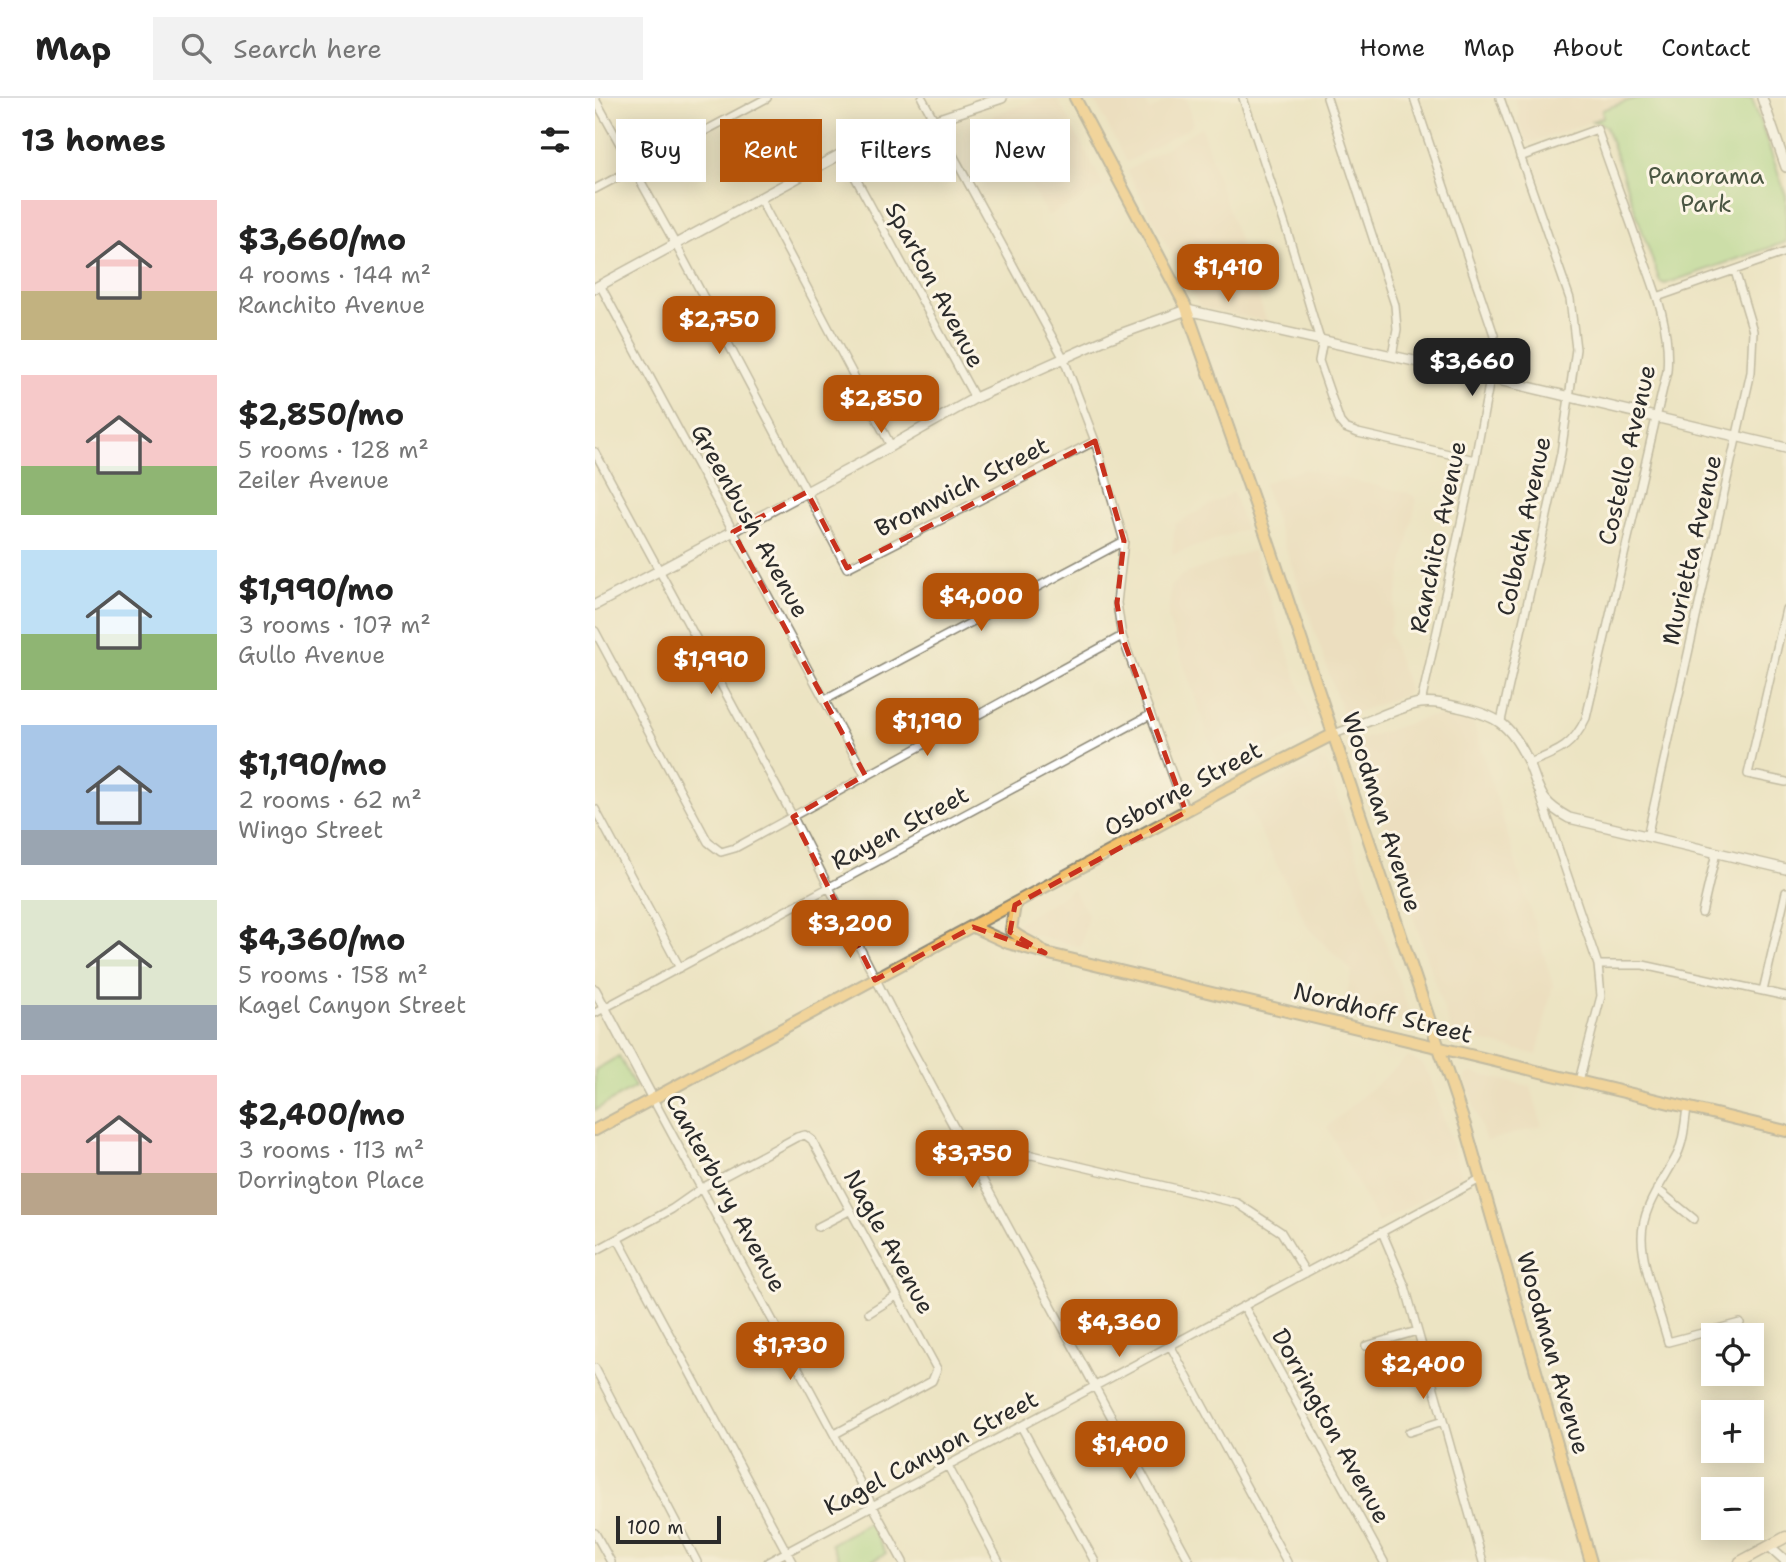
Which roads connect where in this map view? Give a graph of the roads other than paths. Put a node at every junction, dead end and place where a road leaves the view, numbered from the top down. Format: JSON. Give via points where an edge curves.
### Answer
{"nodes":[{"id":1,"x":767,"y":98,"type":"edge"},
{"id":2,"x":922,"y":98,"type":"edge"},
{"id":3,"x":1002,"y":98,"type":"edge"},
{"id":4,"x":1075,"y":98,"type":"edge"},
{"id":5,"x":1243,"y":98,"type":"edge"},
{"id":6,"x":1327,"y":98,"type":"edge"},
{"id":7,"x":1414,"y":98,"type":"edge"},
{"id":8,"x":1500,"y":98,"type":"edge"},
{"id":9,"x":1762,"y":98,"type":"edge"},
{"id":10,"x":595,"y":99,"type":"edge"},
{"id":11,"x":932,"y":119,"type":"edge"},
{"id":12,"x":936,"y":119,"type":"edge"},
{"id":13,"x":706,"y":130,"type":"edge"},
{"id":14,"x":616,"y":138,"type":"edge"},
{"id":15,"x":836,"y":156,"type":"edge"},
{"id":16,"x":1520,"y":156,"type":"junction"},
{"id":17,"x":956,"y":162,"type":"edge"},
{"id":18,"x":1786,"y":167,"type":"edge"},
{"id":19,"x":616,"y":177,"type":"edge"},
{"id":20,"x":640,"y":182,"type":"edge"},
{"id":21,"x":858,"y":182,"type":"edge"},
{"id":22,"x":595,"y":189,"type":"edge"},
{"id":23,"x":759,"y":197,"type":"junction"},
{"id":24,"x":676,"y":245,"type":"junction"},
{"id":25,"x":1786,"y":252,"type":"edge"},
{"id":26,"x":1735,"y":271,"type":"junction"},
{"id":27,"x":598,"y":286,"type":"edge"},
{"id":28,"x":1657,"y":297,"type":"junction"},
{"id":29,"x":1187,"y":310,"type":"junction"},
{"id":30,"x":1321,"y":340,"type":"junction"},
{"id":31,"x":1392,"y":356,"type":"junction"},
{"id":32,"x":1063,"y":357,"type":"junction"},
{"id":33,"x":1490,"y":378,"type":"junction"},
{"id":34,"x":975,"y":398,"type":"junction"},
{"id":35,"x":1568,"y":398,"type":"junction"},
{"id":36,"x":1657,"y":418,"type":"junction"},
{"id":37,"x":1737,"y":436,"type":"junction"},
{"id":38,"x":1095,"y":441,"type":"junction"},
{"id":39,"x":891,"y":446,"type":"junction"},
{"id":40,"x":1786,"y":448,"type":"edge"},
{"id":41,"x":595,"y":452,"type":"edge"},
{"id":42,"x":1475,"y":460,"type":"junction"},
{"id":43,"x":807,"y":492,"type":"junction"},
{"id":44,"x":733,"y":532,"type":"junction"},
{"id":45,"x":1124,"y":541,"type":"junction"},
{"id":46,"x":659,"y":571,"type":"junction"},
{"id":47,"x":595,"y":605,"type":"edge"},
{"id":48,"x":1786,"y":609,"type":"edge"},
{"id":49,"x":595,"y":631,"type":"edge"},
{"id":50,"x":1122,"y":636,"type":"junction"},
{"id":51,"x":825,"y":700,"type":"junction"},
{"id":52,"x":1421,"y":703,"type":"junction"},
{"id":53,"x":1150,"y":715,"type":"junction"},
{"id":54,"x":1501,"y":722,"type":"junction"},
{"id":55,"x":1358,"y":725,"type":"joint"},
{"id":56,"x":1334,"y":734,"type":"junction"},
{"id":57,"x":1529,"y":764,"type":"junction"},
{"id":58,"x":865,"y":775,"type":"junction"},
{"id":59,"x":1786,"y":782,"type":"edge"},
{"id":60,"x":1540,"y":794,"type":"junction"},
{"id":61,"x":595,"y":809,"type":"edge"},
{"id":62,"x":1186,"y":812,"type":"junction"},
{"id":63,"x":793,"y":817,"type":"junction"},
{"id":64,"x":1647,"y":837,"type":"junction"},
{"id":65,"x":1716,"y":853,"type":"junction"},
{"id":66,"x":1786,"y":869,"type":"edge"},
{"id":67,"x":830,"y":888,"type":"junction"},
{"id":68,"x":1786,"y":892,"type":"edge"},
{"id":69,"x":1015,"y":905,"type":"junction"},
{"id":70,"x":1702,"y":913,"type":"dead end"},
{"id":71,"x":973,"y":927,"type":"junction"},
{"id":72,"x":1045,"y":953,"type":"junction"},
{"id":73,"x":1598,"y":965,"type":"junction"},
{"id":74,"x":680,"y":968,"type":"junction"},
{"id":75,"x":875,"y":980,"type":"junction"},
{"id":76,"x":595,"y":990,"type":"edge"},
{"id":77,"x":1763,"y":991,"type":"junction"},
{"id":78,"x":1786,"y":996,"type":"edge"},
{"id":79,"x":605,"y":1009,"type":"junction"},
{"id":80,"x":595,"y":1013,"type":"edge"},
{"id":81,"x":1438,"y":1048,"type":"junction"},
{"id":82,"x":1579,"y":1081,"type":"junction"},
{"id":83,"x":653,"y":1100,"type":"junction"},
{"id":84,"x":1688,"y":1107,"type":"junction"},
{"id":85,"x":595,"y":1130,"type":"edge"},
{"id":86,"x":1786,"y":1131,"type":"edge"},
{"id":87,"x":977,"y":1169,"type":"junction"},
{"id":88,"x":1482,"y":1178,"type":"junction"},
{"id":89,"x":702,"y":1188,"type":"junction"},
{"id":90,"x":1657,"y":1189,"type":"junction"},
{"id":91,"x":849,"y":1211,"type":"junction"},
{"id":92,"x":1694,"y":1219,"type":"dead end"},
{"id":93,"x":818,"y":1227,"type":"dead end"},
{"id":94,"x":1382,"y":1232,"type":"junction"},
{"id":95,"x":618,"y":1239,"type":"junction"},
{"id":96,"x":595,"y":1251,"type":"edge"},
{"id":97,"x":1306,"y":1273,"type":"junction"},
{"id":98,"x":896,"y":1296,"type":"junction"},
{"id":99,"x":1245,"y":1308,"type":"junction"},
{"id":100,"x":869,"y":1313,"type":"dead end"},
{"id":101,"x":1417,"y":1331,"type":"junction"},
{"id":102,"x":1701,"y":1333,"type":"edge"},
{"id":103,"x":1366,"y":1346,"type":"dead end"},
{"id":104,"x":1171,"y":1347,"type":"junction"},
{"id":105,"x":595,"y":1368,"type":"edge"},
{"id":106,"x":1095,"y":1387,"type":"junction"},
{"id":107,"x":1443,"y":1421,"type":"junction"},
{"id":108,"x":1022,"y":1428,"type":"junction"},
{"id":109,"x":1409,"y":1432,"type":"dead end"},
{"id":110,"x":835,"y":1434,"type":"junction"},
{"id":111,"x":948,"y":1465,"type":"junction"},
{"id":112,"x":873,"y":1507,"type":"junction"},
{"id":113,"x":595,"y":1533,"type":"edge"},
{"id":114,"x":1786,"y":1537,"type":"edge"},
{"id":115,"x":1769,"y":1546,"type":"junction"},
{"id":116,"x":787,"y":1552,"type":"junction"},
{"id":117,"x":1786,"y":1561,"type":"edge"},
{"id":118,"x":611,"y":1562,"type":"edge"},
{"id":119,"x":697,"y":1562,"type":"edge"},
{"id":120,"x":768,"y":1562,"type":"edge"},
{"id":121,"x":792,"y":1562,"type":"edge"},
{"id":122,"x":903,"y":1562,"type":"edge"},
{"id":123,"x":999,"y":1562,"type":"edge"},
{"id":124,"x":1095,"y":1562,"type":"edge"},
{"id":125,"x":1190,"y":1562,"type":"edge"},
{"id":126,"x":1287,"y":1562,"type":"edge"},
{"id":127,"x":1384,"y":1562,"type":"edge"},
{"id":128,"x":1483,"y":1562,"type":"edge"},
{"id":129,"x":1591,"y":1562,"type":"edge"},
{"id":130,"x":1740,"y":1562,"type":"edge"}],
"edges":[{"from":1,"to":13,"type":"street"},
{"from":2,"to":11,"type":"street"},
{"from":3,"to":12,"type":"street"},
{"from":4,"to":29,"type":"main road","name":"Woodman Avenue"},
{"from":5,"to":30,"type":"street"},
{"from":6,"to":31,"type":"street","via":[[1395,305]]},
{"from":7,"to":33,"type":"street","name":"Ranchito Avenue","via":[[1491,323]]},
{"from":8,"to":16,"type":"street","name":"Colbath Avenue"},
{"from":9,"to":18,"type":"street"},
{"from":10,"to":14,"type":"street"},
{"from":15,"to":23,"type":"street"},
{"from":16,"to":28,"type":"street","name":"Costello Avenue","via":[[1597,129]]},
{"from":16,"to":35,"type":"street","name":"Colbath Avenue","via":[[1570,299],[1576,349]]},
{"from":17,"to":32,"type":"street"},
{"from":19,"to":22,"type":"street"},
{"from":20,"to":24,"type":"street"},
{"from":21,"to":34,"type":"street","name":"Sparton Avenue"},
{"from":23,"to":24,"type":"street"},
{"from":23,"to":39,"type":"street"},
{"from":24,"to":27,"type":"street"},
{"from":24,"to":43,"type":"street"},
{"from":25,"to":26,"type":"street"},
{"from":26,"to":28,"type":"street"},
{"from":26,"to":37,"type":"street","name":"Murietta Avenue","via":[[1753,331],[1751,372]]},
{"from":27,"to":44,"type":"street","name":"Greenbush Avenue"},
{"from":28,"to":36,"type":"street","name":"Costello Avenue","via":[[1669,349]]},
{"from":29,"to":30,"type":"street"},
{"from":29,"to":32,"type":"street"},
{"from":29,"to":56,"type":"main road","name":"Woodman Avenue"},
{"from":30,"to":31,"type":"street"},
{"from":30,"to":42,"type":"street","via":[[1319,361],[1345,428]]},
{"from":31,"to":33,"type":"street"},
{"from":32,"to":34,"type":"street"},
{"from":32,"to":38,"type":"street"},
{"from":33,"to":35,"type":"street"},
{"from":33,"to":42,"type":"street","name":"Ranchito Avenue"},
{"from":34,"to":39,"type":"street"},
{"from":35,"to":36,"type":"street"},
{"from":35,"to":54,"type":"street","name":"Colbath Avenue","via":[[1561,453]]},
{"from":36,"to":37,"type":"street"},
{"from":36,"to":57,"type":"street","name":"Costello Avenue","via":[[1586,718],[1562,750]]},
{"from":37,"to":40,"type":"street"},
{"from":37,"to":64,"type":"street","name":"Murietta Avenue"},
{"from":38,"to":43,"type":"street","name":"Bromwich Street","via":[[847,568]]},
{"from":38,"to":45,"type":"street"},
{"from":39,"to":43,"type":"street"},
{"from":41,"to":46,"type":"street"},
{"from":42,"to":52,"type":"street","name":"Ranchito Avenue"},
{"from":43,"to":44,"type":"street"},
{"from":44,"to":46,"type":"street"},
{"from":44,"to":51,"type":"street","name":"Greenbush Avenue"},
{"from":45,"to":50,"type":"street","via":[[1117,603]]},
{"from":45,"to":51,"type":"street"},
{"from":46,"to":47,"type":"street"},
{"from":46,"to":63,"type":"street"},
{"from":48,"to":59,"type":"street","via":[[1748,774]]},
{"from":49,"to":63,"type":"street","via":[[708,842],[721,852],[735,848]]},
{"from":50,"to":53,"type":"street"},
{"from":50,"to":58,"type":"street"},
{"from":51,"to":58,"type":"street","name":"Greenbush Avenue"},
{"from":52,"to":54,"type":"street","name":"Osborne Street","via":[[1469,709]]},
{"from":52,"to":55,"type":"street","name":"Osborne Street"},
{"from":53,"to":62,"type":"street"},
{"from":53,"to":67,"type":"street","name":"Rayen Street"},
{"from":54,"to":57,"type":"street","name":"Osborne Street","via":[[1518,739]]},
{"from":55,"to":56,"type":"street","name":"Osborne Street"},
{"from":56,"to":62,"type":"main road","name":"Osborne Street"},
{"from":56,"to":81,"type":"main road","name":"Woodman Avenue"},
{"from":57,"to":60,"type":"street","name":"Osborne Street"},
{"from":58,"to":63,"type":"street"},
{"from":60,"to":64,"type":"street","name":"Osborne Street","via":[[1569,818]]},
{"from":60,"to":73,"type":"street"},
{"from":61,"to":74,"type":"street"},
{"from":62,"to":69,"type":"main road","name":"Osborne Street"},
{"from":63,"to":67,"type":"street"},
{"from":64,"to":65,"type":"street","name":"Osborne Street"},
{"from":65,"to":66,"type":"street","name":"Osborne Street"},
{"from":65,"to":70,"type":"street"},
{"from":67,"to":74,"type":"street","name":"Rayen Street"},
{"from":67,"to":75,"type":"street"},
{"from":68,"to":77,"type":"street"},
{"from":69,"to":71,"type":"main road","name":"Osborne Street"},
{"from":69,"to":72,"type":"main road","via":[[1011,930]]},
{"from":71,"to":72,"type":"main road","name":"Nordhoff Street"},
{"from":71,"to":75,"type":"main road","name":"Osborne Street"},
{"from":72,"to":81,"type":"main road","name":"Nordhoff Street"},
{"from":73,"to":77,"type":"street","via":[[1643,965]]},
{"from":73,"to":82,"type":"street","via":[[1601,996]]},
{"from":74,"to":79,"type":"street","name":"Rayen Street"},
{"from":75,"to":83,"type":"main road","name":"Osborne Street"},
{"from":75,"to":87,"type":"street"},
{"from":76,"to":79,"type":"street","name":"Canterbury Avenue"},
{"from":77,"to":78,"type":"street"},
{"from":79,"to":80,"type":"street","name":"Rayen Street"},
{"from":79,"to":83,"type":"street","name":"Canterbury Avenue"},
{"from":81,"to":82,"type":"main road","name":"Nordhoff Street"},
{"from":81,"to":88,"type":"main road","name":"Woodman Avenue"},
{"from":82,"to":84,"type":"main road","name":"Nordhoff Street"},
{"from":83,"to":85,"type":"main road","name":"Osborne Street"},
{"from":83,"to":89,"type":"street","name":"Canterbury Avenue"},
{"from":84,"to":86,"type":"main road","name":"Nordhoff Street"},
{"from":84,"to":90,"type":"street","via":[[1679,1152]]},
{"from":87,"to":97,"type":"street","via":[[1005,1156],[1032,1155],[1237,1203],[1281,1231]]},
{"from":87,"to":106,"type":"street"},
{"from":88,"to":94,"type":"street","name":"Kagel Canyon Street"},
{"from":88,"to":129,"type":"main road","name":"Woodman Avenue"},
{"from":89,"to":91,"type":"street","name":"Nagle Avenue","via":[[805,1135],[812,1140]]},
{"from":89,"to":95,"type":"street"},
{"from":89,"to":110,"type":"street","name":"Canterbury Avenue"},
{"from":90,"to":92,"type":"street"},
{"from":90,"to":102,"type":"street","via":[[1642,1237],[1668,1342]]},
{"from":91,"to":93,"type":"street"},
{"from":91,"to":98,"type":"street","name":"Nagle Avenue"},
{"from":94,"to":97,"type":"street","name":"Kagel Canyon Street"},
{"from":94,"to":101,"type":"street","via":[[1402,1275]]},
{"from":95,"to":96,"type":"street"},
{"from":95,"to":116,"type":"street"},
{"from":97,"to":99,"type":"street","name":"Kagel Canyon Street"},
{"from":98,"to":100,"type":"street"},
{"from":98,"to":110,"type":"street","name":"Nagle Avenue","via":[[937,1369],[932,1381]]},
{"from":99,"to":104,"type":"street","name":"Kagel Canyon Street"},
{"from":99,"to":127,"type":"street","name":"Dorrington Avenue"},
{"from":101,"to":103,"type":"street"},
{"from":101,"to":107,"type":"street"},
{"from":104,"to":106,"type":"street","name":"Kagel Canyon Street"},
{"from":104,"to":126,"type":"street"},
{"from":105,"to":119,"type":"street"},
{"from":106,"to":108,"type":"street","name":"Kagel Canyon Street"},
{"from":106,"to":125,"type":"street"},
{"from":107,"to":109,"type":"street"},
{"from":107,"to":128,"type":"street"},
{"from":108,"to":111,"type":"street","name":"Kagel Canyon Street"},
{"from":108,"to":124,"type":"street"},
{"from":110,"to":112,"type":"street","name":"Canterbury Avenue"},
{"from":111,"to":112,"type":"street","name":"Kagel Canyon Street"},
{"from":111,"to":123,"type":"street"},
{"from":112,"to":116,"type":"street","name":"Kagel Canyon Street"},
{"from":112,"to":122,"type":"street","name":"Canterbury Avenue"},
{"from":113,"to":118,"type":"street"},
{"from":114,"to":115,"type":"main road"},
{"from":115,"to":117,"type":"street"},
{"from":115,"to":130,"type":"main road"},
{"from":116,"to":120,"type":"street","name":"Kagel Canyon Street"},
{"from":116,"to":121,"type":"street"}]}
